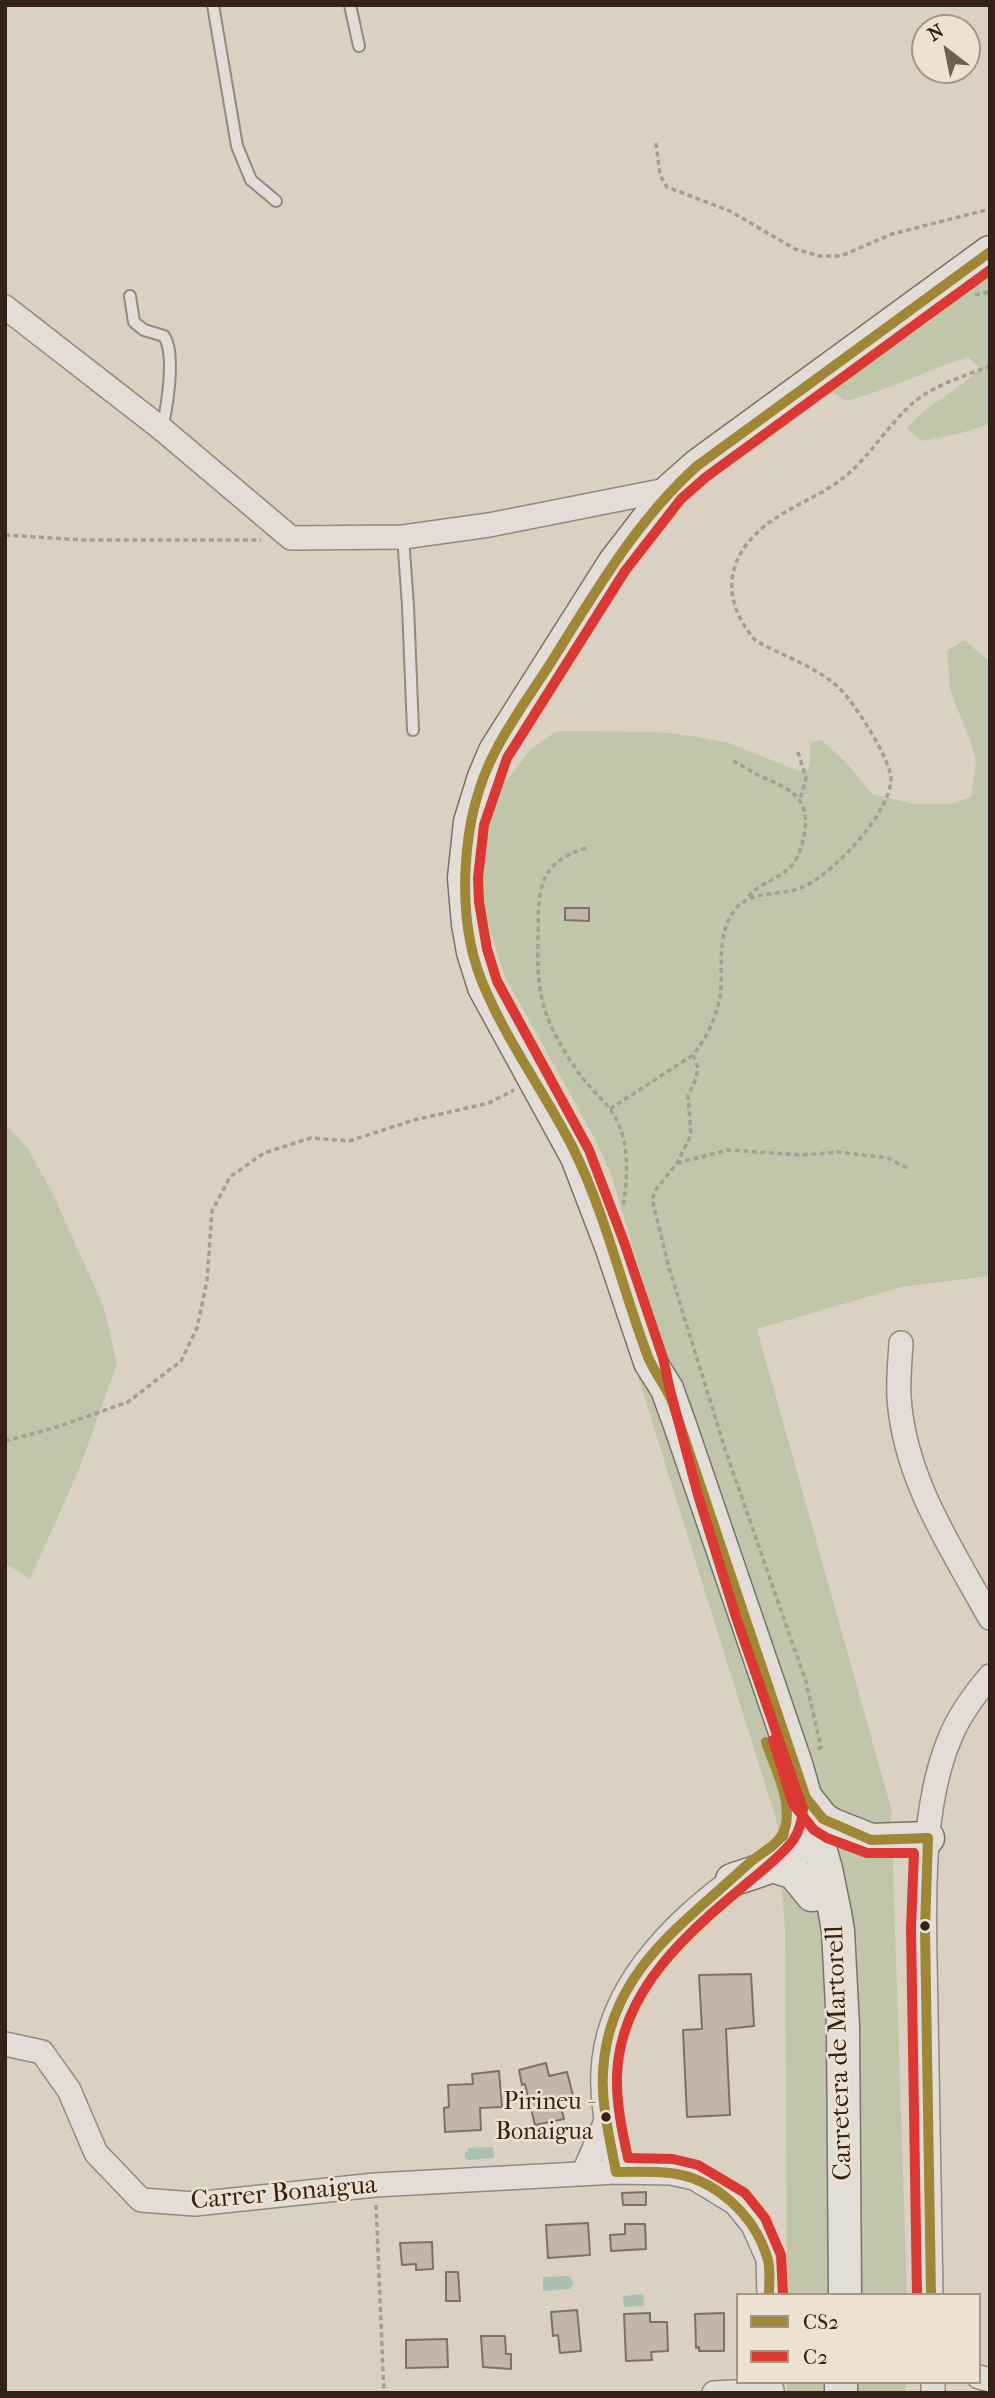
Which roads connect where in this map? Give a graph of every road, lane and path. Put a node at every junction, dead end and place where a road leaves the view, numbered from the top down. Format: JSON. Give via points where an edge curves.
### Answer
{"nodes":[{"id":1,"x":213,"y":5,"type":"edge"},
{"id":2,"x":350,"y":5,"type":"edge"},
{"id":3,"x":359,"y":46,"type":"dead end"},
{"id":4,"x":656,"y":144,"type":"dead end"},
{"id":5,"x":276,"y":201,"type":"dead end"},
{"id":6,"x":990,"y":209,"type":"edge"},
{"id":7,"x":990,"y":252,"type":"edge"},
{"id":8,"x":130,"y":296,"type":"dead end"},
{"id":9,"x":5,"y":307,"type":"edge"},
{"id":10,"x":990,"y":366,"type":"edge"},
{"id":11,"x":162,"y":429,"type":"junction"},
{"id":12,"x":671,"y":489,"type":"junction"},
{"id":13,"x":5,"y":535,"type":"edge"},
{"id":14,"x":403,"y":537,"type":"junction"},
{"id":15,"x":291,"y":538,"type":"junction"},
{"id":16,"x":413,"y":730,"type":"dead end"},
{"id":17,"x":798,"y":752,"type":"dead end"},
{"id":18,"x":733,"y":761,"type":"dead end"},
{"id":19,"x":800,"y":800,"type":"junction"},
{"id":20,"x":586,"y":848,"type":"dead end"},
{"id":21,"x":746,"y":898,"type":"junction"},
{"id":22,"x":693,"y":1055,"type":"junction"},
{"id":23,"x":535,"y":1080,"type":"junction"},
{"id":24,"x":610,"y":1108,"type":"junction"},
{"id":25,"x":677,"y":1163,"type":"junction"},
{"id":26,"x":907,"y":1168,"type":"dead end"},
{"id":27,"x":611,"y":1246,"type":"junction"},
{"id":28,"x":901,"y":1343,"type":"dead end"},
{"id":29,"x":650,"y":1362,"type":"junction"},
{"id":30,"x":5,"y":1441,"type":"edge"},
{"id":31,"x":990,"y":1618,"type":"edge"},
{"id":32,"x":990,"y":1676,"type":"edge"},
{"id":33,"x":796,"y":1764,"type":"junction"},
{"id":34,"x":797,"y":1804,"type":"junction"},
{"id":35,"x":928,"y":1838,"type":"junction"},
{"id":36,"x":871,"y":1840,"type":"junction"},
{"id":37,"x":781,"y":1853,"type":"junction"},
{"id":38,"x":732,"y":1880,"type":"joint"},
{"id":39,"x":828,"y":1913,"type":"junction"},
{"id":40,"x":5,"y":2044,"type":"edge"},
{"id":41,"x":606,"y":2121,"type":"junction"},
{"id":42,"x":617,"y":2172,"type":"junction"},
{"id":43,"x":644,"y":2172,"type":"junction"},
{"id":44,"x":583,"y":2174,"type":"junction"},
{"id":45,"x":375,"y":2185,"type":"junction"},
{"id":46,"x":769,"y":2293,"type":"edge"},
{"id":47,"x":833,"y":2293,"type":"edge"},
{"id":48,"x":845,"y":2293,"type":"edge"},
{"id":49,"x":931,"y":2293,"type":"edge"},
{"id":50,"x":772,"y":2388,"type":"edge"},
{"id":51,"x":384,"y":2393,"type":"edge"},
{"id":52,"x":714,"y":2393,"type":"edge"}],
"edges":[{"from":1,"to":5,"type":"lane","via":[[237,146],[251,180]]},
{"from":2,"to":3,"type":"lane"},
{"from":4,"to":6,"type":"path","via":[[660,176],[667,187],[730,211],[795,249],[820,256],[841,256],[892,234]]},
{"from":7,"to":12,"type":"main road","name":"Carretera de Martorell"},
{"from":8,"to":11,"type":"lane","via":[[134,322],[164,336],[169,348]]},
{"from":9,"to":11,"type":"street"},
{"from":10,"to":21,"type":"path","via":[[915,400],[847,475],[769,522],[738,562],[733,573],[733,603],[746,629],[756,641],[839,688],[867,725],[891,778],[873,824],[829,871],[801,889]]},
{"from":11,"to":15,"type":"street"},
{"from":12,"to":14,"type":"street"},
{"from":12,"to":23,"type":"main road","name":"Carretera de Martorell","via":[[614,563],[513,721],[484,777],[470,822],[464,878],[473,952],[484,987]]},
{"from":13,"to":15,"type":"path","via":[[85,540]]},
{"from":14,"to":15,"type":"street"},
{"from":14,"to":16,"type":"lane"},
{"from":17,"to":19,"type":"path","via":[[806,778]]},
{"from":18,"to":19,"type":"path","via":[[785,786]]},
{"from":19,"to":21,"type":"path","via":[[806,822],[796,858],[790,868]]},
{"from":20,"to":24,"type":"path","via":[[564,856],[542,886],[538,980],[557,1037],[583,1080]]},
{"from":21,"to":22,"type":"path","via":[[726,924],[714,1020]]},
{"from":22,"to":24,"type":"path"},
{"from":22,"to":25,"type":"path","via":[[698,1068],[688,1095],[691,1135]]},
{"from":23,"to":27,"type":"main road","name":"Carretera de Martorell","via":[[578,1157]]},
{"from":23,"to":30,"type":"path","via":[[489,1102],[349,1141],[311,1138],[264,1153],[230,1178],[212,1211],[207,1281],[197,1328],[181,1361],[128,1402]]},
{"from":24,"to":27,"type":"path","via":[[623,1134],[627,1174],[622,1215]]},
{"from":25,"to":26,"type":"path","via":[[728,1150],[838,1152],[888,1158]]},
{"from":25,"to":33,"type":"path","via":[[652,1199],[725,1449],[806,1682],[821,1747]]},
{"from":27,"to":29,"type":"main road","name":"Carretera de Martorell"},
{"from":28,"to":31,"type":"street","via":[[899,1397],[905,1436],[924,1498]]},
{"from":29,"to":33,"type":"main road","name":"Carretera de Martorell","via":[[667,1389]]},
{"from":29,"to":34,"type":"main road","via":[[723,1621]]},
{"from":32,"to":35,"type":"street","via":[[949,1739]]},
{"from":33,"to":34,"type":"main road","name":"Carretera de Martorell"},
{"from":33,"to":37,"type":"main road","via":[[794,1789],[805,1829]]},
{"from":34,"to":36,"type":"main road"},
{"from":34,"to":37,"type":"main road"},
{"from":34,"to":39,"type":"main road","name":"Carretera de Martorell","via":[[826,1869]]},
{"from":35,"to":36,"type":"main road"},
{"from":35,"to":49,"type":"street","via":[[925,1928]]},
{"from":36,"to":39,"type":"main road","via":[[851,1853],[842,1868]]},
{"from":37,"to":38,"type":"main road","via":[[751,1860]]},
{"from":37,"to":39,"type":"main road","via":[[807,1851],[823,1878]]},
{"from":38,"to":41,"type":"street","via":[[681,1922],[635,1978],[609,2036],[603,2069]]},
{"from":39,"to":47,"type":"main road","via":[[821,1962]]},
{"from":39,"to":48,"type":"main road","name":"Carretera de Martorell","via":[[844,2026]]},
{"from":40,"to":45,"type":"street","name":"Carrer Bonaigua","via":[[42,2052],[69,2090],[96,2154],[141,2200],[195,2204]]},
{"from":41,"to":42,"type":"street"},
{"from":41,"to":43,"type":"street"},
{"from":41,"to":44,"type":"street"},
{"from":42,"to":43,"type":"street","name":"Carrer Bonaigua"},
{"from":42,"to":44,"type":"street","name":"Carrer Bonaigua"},
{"from":43,"to":46,"type":"street","name":"Carrer Bonaigua","via":[[694,2178],[735,2203],[753,2225],[768,2259]]},
{"from":44,"to":45,"type":"street","name":"Carrer Bonaigua"},
{"from":45,"to":51,"type":"path"},
{"from":50,"to":52,"type":"street"}]}
